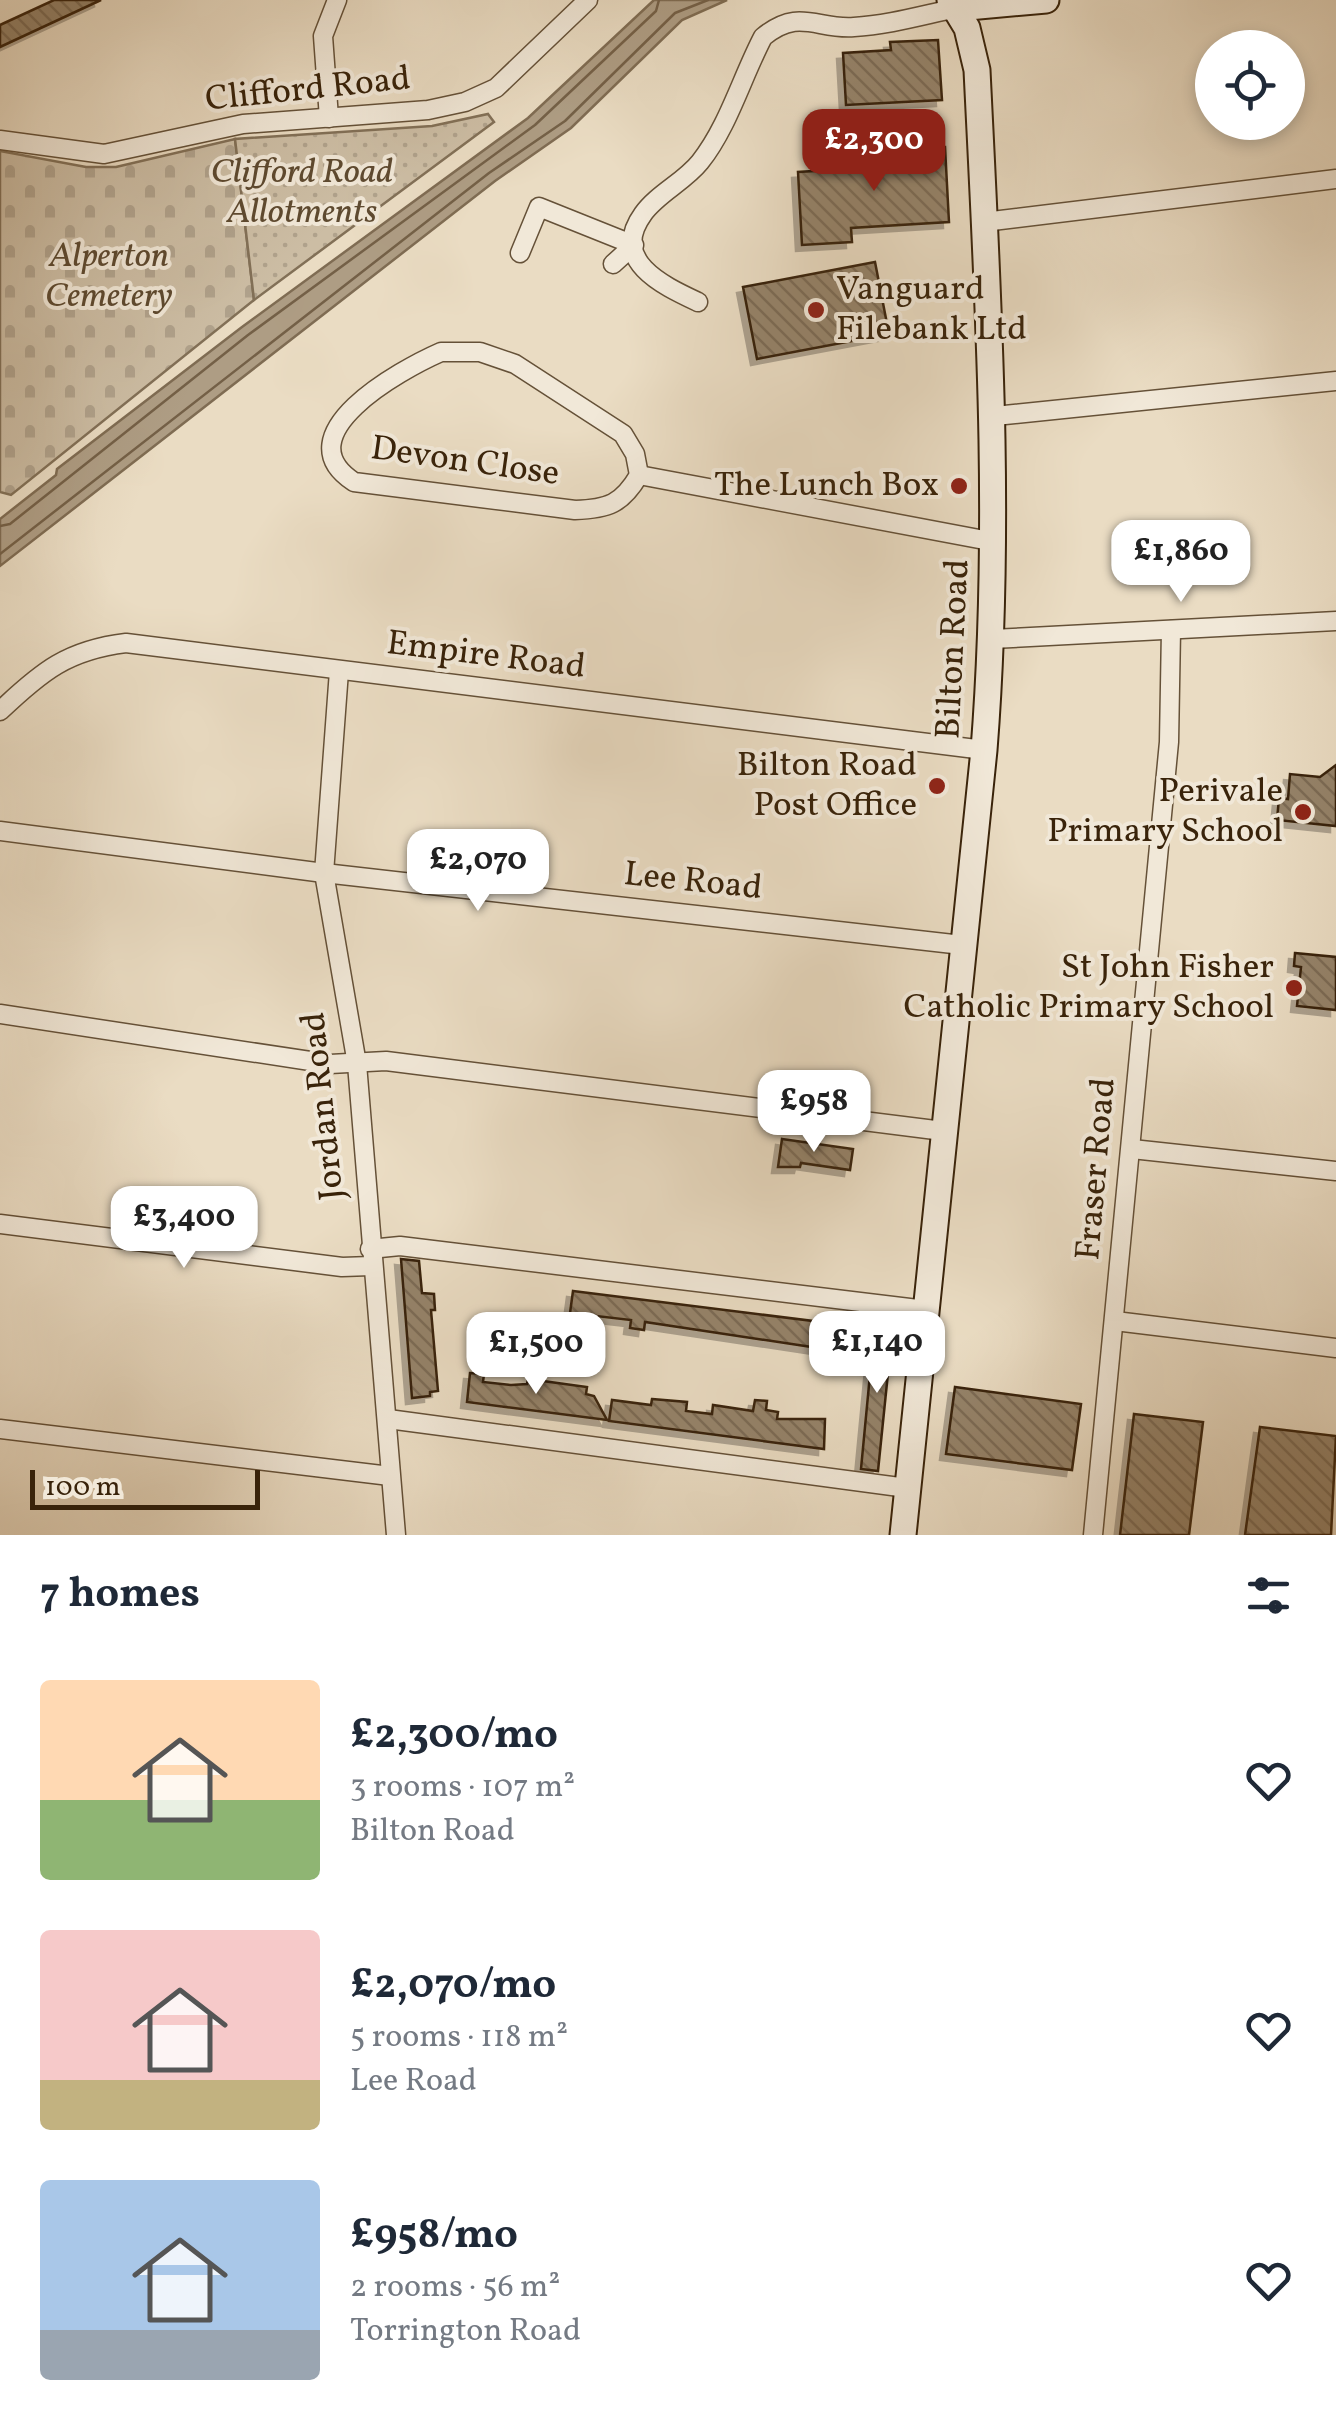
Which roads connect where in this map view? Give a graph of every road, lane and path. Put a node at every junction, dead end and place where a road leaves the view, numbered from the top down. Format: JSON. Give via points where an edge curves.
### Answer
{"nodes":[{"id":1,"x":336,"y":0,"type":"edge"},
{"id":2,"x":588,"y":0,"type":"edge"},
{"id":3,"x":1046,"y":0,"type":"edge"},
{"id":4,"x":954,"y":4,"type":"edge"},
{"id":5,"x":329,"y":118,"type":"junction"},
{"id":6,"x":0,"y":140,"type":"edge"},
{"id":7,"x":1336,"y":179,"type":"edge"},
{"id":8,"x":984,"y":222,"type":"junction"},
{"id":9,"x":634,"y":245,"type":"junction"},
{"id":10,"x":520,"y":253,"type":"dead end"},
{"id":11,"x":614,"y":264,"type":"dead end"},
{"id":12,"x":689,"y":291,"type":"dead end"},
{"id":13,"x":1336,"y":381,"type":"edge"},
{"id":14,"x":995,"y":416,"type":"junction"},
{"id":15,"x":639,"y":476,"type":"junction"},
{"id":16,"x":994,"y":542,"type":"junction"},
{"id":17,"x":1336,"y":621,"type":"edge"},
{"id":18,"x":1172,"y":630,"type":"junction"},
{"id":19,"x":992,"y":639,"type":"junction"},
{"id":20,"x":339,"y":671,"type":"junction"},
{"id":21,"x":0,"y":710,"type":"edge"},
{"id":22,"x":984,"y":750,"type":"junction"},
{"id":23,"x":0,"y":830,"type":"edge"},
{"id":24,"x":324,"y":873,"type":"junction"},
{"id":25,"x":962,"y":945,"type":"junction"},
{"id":26,"x":0,"y":1014,"type":"edge"},
{"id":27,"x":357,"y":1064,"type":"junction"},
{"id":28,"x":944,"y":1131,"type":"junction"},
{"id":29,"x":1132,"y":1149,"type":"junction"},
{"id":30,"x":1336,"y":1171,"type":"edge"},
{"id":31,"x":0,"y":1224,"type":"edge"},
{"id":32,"x":370,"y":1257,"type":"junction"},
{"id":33,"x":926,"y":1310,"type":"junction"},
{"id":34,"x":1115,"y":1321,"type":"junction"},
{"id":35,"x":1336,"y":1348,"type":"edge"},
{"id":36,"x":388,"y":1418,"type":"junction"},
{"id":37,"x":0,"y":1428,"type":"edge"},
{"id":38,"x":390,"y":1476,"type":"junction"},
{"id":39,"x":907,"y":1488,"type":"junction"},
{"id":40,"x":908,"y":1534,"type":"edge"},
{"id":41,"x":396,"y":1535,"type":"edge"},
{"id":42,"x":1093,"y":1535,"type":"edge"}],
"edges":[{"from":1,"to":5,"type":"street","via":[[323,36]]},
{"from":2,"to":5,"type":"street","name":"Clifford Road","via":[[496,88],[428,110]]},
{"from":3,"to":4,"type":"street"},
{"from":4,"to":8,"type":"street","name":"Bilton Road","via":[[977,70]]},
{"from":4,"to":9,"type":"street","via":[[884,24],[848,28],[818,20],[776,26],[763,37],[699,163],[643,213]]},
{"from":5,"to":6,"type":"street","name":"Clifford Road","via":[[212,129],[104,154]]},
{"from":7,"to":8,"type":"street"},
{"from":8,"to":14,"type":"street","name":"Bilton Road"},
{"from":9,"to":10,"type":"street","via":[[539,207]]},
{"from":9,"to":11,"type":"street"},
{"from":9,"to":12,"type":"street","via":[[642,271]]},
{"from":13,"to":14,"type":"street"},
{"from":14,"to":16,"type":"street","name":"Bilton Road"},
{"from":15,"to":15,"type":"street","name":"Devon Close","via":[[626,497],[606,509],[575,510],[354,482],[338,472],[330,455],[341,420],[410,366],[441,352],[480,352],[516,364],[623,434]]},
{"from":15,"to":16,"type":"street"},
{"from":16,"to":19,"type":"street","name":"Bilton Road"},
{"from":17,"to":18,"type":"street"},
{"from":18,"to":19,"type":"street"},
{"from":18,"to":29,"type":"street","name":"Fraser Road","via":[[1170,742]]},
{"from":19,"to":22,"type":"street","name":"Bilton Road"},
{"from":20,"to":21,"type":"street","name":"Empire Road","via":[[126,643],[87,648],[57,662]]},
{"from":20,"to":22,"type":"street","name":"Empire Road"},
{"from":20,"to":24,"type":"street","name":"Jordan Road"},
{"from":22,"to":25,"type":"street","name":"Bilton Road"},
{"from":23,"to":24,"type":"street","name":"Lee Road"},
{"from":24,"to":25,"type":"street","name":"Lee Road"},
{"from":24,"to":27,"type":"street","name":"Jordan Road"},
{"from":25,"to":28,"type":"street","name":"Bilton Road"},
{"from":26,"to":27,"type":"street"},
{"from":27,"to":28,"type":"street","via":[[386,1061]]},
{"from":27,"to":32,"type":"street","name":"Jordan Road"},
{"from":28,"to":33,"type":"street","name":"Bilton Road"},
{"from":29,"to":30,"type":"street"},
{"from":29,"to":34,"type":"street","name":"Fraser Road"},
{"from":31,"to":32,"type":"street","via":[[342,1267]]},
{"from":32,"to":33,"type":"street","via":[[400,1246]]},
{"from":32,"to":36,"type":"street","name":"Jordan Road"},
{"from":33,"to":39,"type":"street","name":"Bilton Road"},
{"from":34,"to":35,"type":"street"},
{"from":34,"to":42,"type":"street","name":"Fraser Road"},
{"from":36,"to":38,"type":"street","name":"Jordan Road"},
{"from":36,"to":39,"type":"street"},
{"from":37,"to":38,"type":"street"},
{"from":38,"to":41,"type":"street","name":"Jordan Road"},
{"from":39,"to":40,"type":"street","name":"Bilton Road"}]}
